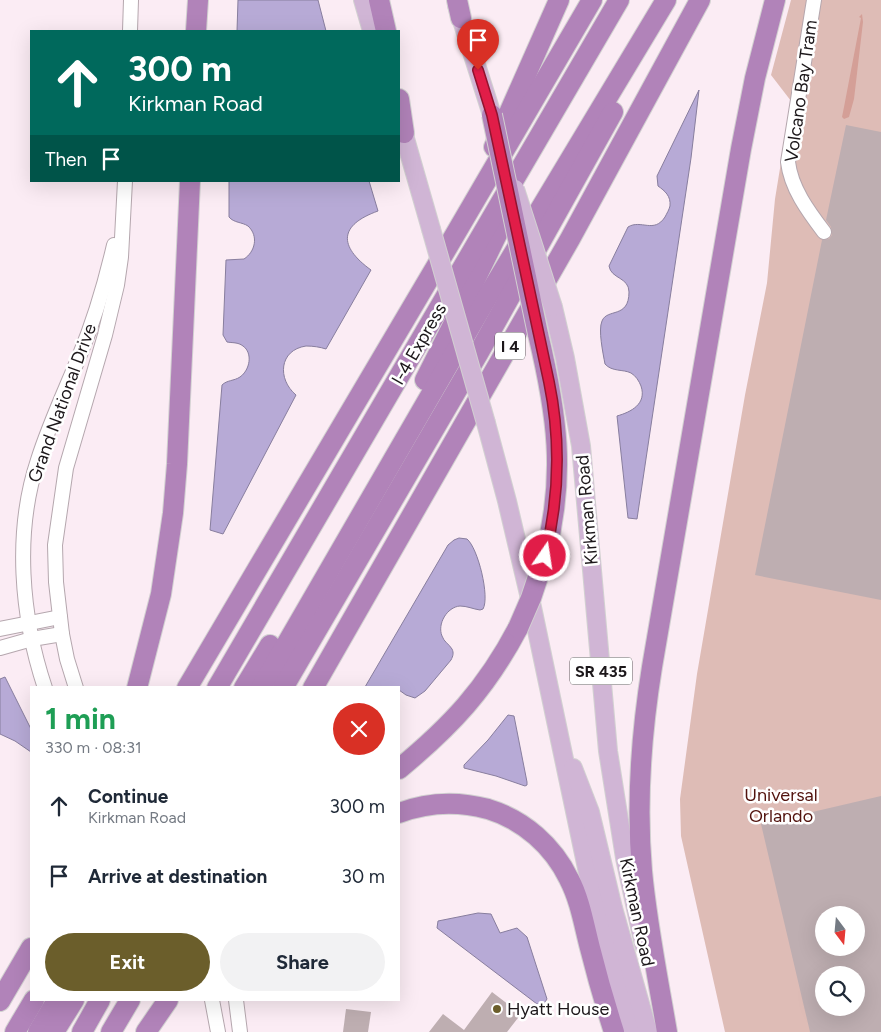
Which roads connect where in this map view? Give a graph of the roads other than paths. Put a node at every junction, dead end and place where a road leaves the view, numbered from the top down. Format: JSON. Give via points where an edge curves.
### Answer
{"nodes":[{"id":1,"x":131,"y":0,"type":"edge"},
{"id":2,"x":198,"y":0,"type":"edge"},
{"id":3,"x":363,"y":0,"type":"edge"},
{"id":4,"x":379,"y":0,"type":"edge"},
{"id":5,"x":559,"y":0,"type":"edge"},
{"id":6,"x":592,"y":0,"type":"edge"},
{"id":7,"x":619,"y":0,"type":"edge"},
{"id":8,"x":666,"y":0,"type":"edge"},
{"id":9,"x":674,"y":0,"type":"edge"},
{"id":10,"x":700,"y":0,"type":"edge"},
{"id":11,"x":775,"y":0,"type":"edge"},
{"id":12,"x":814,"y":0,"type":"edge"},
{"id":13,"x":458,"y":6,"type":"edge"},
{"id":14,"x":130,"y":30,"type":"edge"},
{"id":15,"x":196,"y":30,"type":"edge"},
{"id":16,"x":372,"y":30,"type":"edge"},
{"id":17,"x":386,"y":30,"type":"edge"},
{"id":18,"x":564,"y":93,"type":"junction"},
{"id":19,"x":400,"y":112,"type":"edge"},
{"id":20,"x":492,"y":115,"type":"junction"},
{"id":21,"x":401,"y":125,"type":"edge"},
{"id":22,"x":125,"y":182,"type":"edge"},
{"id":23,"x":190,"y":182,"type":"edge"},
{"id":24,"x":123,"y":211,"type":"junction"},
{"id":25,"x":824,"y":232,"type":"dead end"},
{"id":26,"x":453,"y":238,"type":"junction"},
{"id":27,"x":60,"y":617,"type":"junction"},
{"id":28,"x":29,"y":622,"type":"junction"},
{"id":29,"x":0,"y":629,"type":"edge"},
{"id":30,"x":62,"y":634,"type":"junction"},
{"id":31,"x":32,"y":639,"type":"junction"},
{"id":32,"x":0,"y":648,"type":"edge"},
{"id":33,"x":44,"y":686,"type":"edge"},
{"id":34,"x":75,"y":686,"type":"edge"},
{"id":35,"x":138,"y":686,"type":"edge"},
{"id":36,"x":188,"y":686,"type":"edge"},
{"id":37,"x":219,"y":686,"type":"edge"},
{"id":38,"x":245,"y":686,"type":"edge"},
{"id":39,"x":262,"y":686,"type":"edge"},
{"id":40,"x":284,"y":686,"type":"edge"},
{"id":41,"x":314,"y":686,"type":"edge"},
{"id":42,"x":554,"y":714,"type":"junction"},
{"id":43,"x":400,"y":768,"type":"edge"},
{"id":44,"x":400,"y":813,"type":"edge"},
{"id":45,"x":30,"y":950,"type":"edge"},
{"id":46,"x":0,"y":1001,"type":"edge"},
{"id":47,"x":33,"y":1001,"type":"edge"},
{"id":48,"x":56,"y":1001,"type":"edge"},
{"id":49,"x":73,"y":1001,"type":"edge"},
{"id":50,"x":99,"y":1001,"type":"edge"},
{"id":51,"x":129,"y":1001,"type":"edge"},
{"id":52,"x":167,"y":1001,"type":"edge"},
{"id":53,"x":212,"y":1001,"type":"edge"},
{"id":54,"x":236,"y":1001,"type":"edge"},
{"id":55,"x":15,"y":1032,"type":"edge"},
{"id":56,"x":38,"y":1032,"type":"edge"},
{"id":57,"x":54,"y":1032,"type":"edge"},
{"id":58,"x":82,"y":1032,"type":"edge"},
{"id":59,"x":111,"y":1032,"type":"edge"},
{"id":60,"x":146,"y":1032,"type":"edge"},
{"id":61,"x":218,"y":1032,"type":"edge"},
{"id":62,"x":240,"y":1032,"type":"edge"},
{"id":63,"x":614,"y":1032,"type":"edge"},
{"id":64,"x":630,"y":1032,"type":"edge"},
{"id":65,"x":648,"y":1032,"type":"edge"},
{"id":66,"x":667,"y":1032,"type":"edge"}],
"edges":[{"from":1,"to":14,"type":"street"},
{"from":2,"to":15,"type":"highway"},
{"from":3,"to":16,"type":"main road"},
{"from":4,"to":17,"type":"highway"},
{"from":5,"to":26,"type":"highway"},
{"from":6,"to":26,"type":"highway"},
{"from":7,"to":18,"type":"highway","name":"I-4 Express"},
{"from":8,"to":39,"type":"highway","via":[[488,296]]},
{"from":9,"to":40,"type":"highway","via":[[540,245]]},
{"from":10,"to":41,"type":"highway","number":"I 4","via":[[570,239]]},
{"from":11,"to":66,"type":"highway","via":[[746,123],[644,720],[639,799],[642,870]]},
{"from":12,"to":25,"type":"street","name":"Volcano Bay Tram","via":[[788,162],[795,188]]},
{"from":13,"to":20,"type":"main road","name":"Kirkman Road","number":"SR 435"},
{"from":18,"to":37,"type":"highway","name":"I-4 Express"},
{"from":18,"to":38,"type":"highway","via":[[477,278],[406,415],[322,562]]},
{"from":19,"to":21,"type":"highway"},
{"from":20,"to":43,"type":"highway","bridge":true,"via":[[552,400],[557,445],[552,527],[531,598],[496,667],[438,737]]},
{"from":20,"to":66,"type":"main road","name":"Kirkman Road","number":"SR 435","bridge":true,"via":[[566,358],[581,446],[605,716],[619,822],[636,911]]},
{"from":21,"to":42,"type":"main road","name":"Kirkman Road","number":"SR 435","bridge":true,"via":[[486,423],[524,572]]},
{"from":22,"to":24,"type":"street","name":"Grand National Drive"},
{"from":23,"to":35,"type":"highway","via":[[173,513],[161,594]]},
{"from":24,"to":27,"type":"street","name":"Grand National Drive","via":[[117,285],[66,468],[55,545]]},
{"from":24,"to":28,"type":"street","name":"Grand National Drive","via":[[103,293],[37,461],[28,500],[23,559]]},
{"from":26,"to":36,"type":"highway"},
{"from":27,"to":28,"type":"street"},
{"from":27,"to":30,"type":"street","name":"Grand National Drive"},
{"from":28,"to":29,"type":"street"},
{"from":28,"to":31,"type":"street","name":"Grand National Drive"},
{"from":30,"to":31,"type":"street"},
{"from":30,"to":34,"type":"street","name":"Grand National Drive"},
{"from":31,"to":32,"type":"street"},
{"from":31,"to":33,"type":"street","name":"Grand National Drive"},
{"from":42,"to":64,"type":"main road","name":"Kirkman Road","number":"SR 435","via":[[586,864]]},
{"from":42,"to":65,"type":"main road","via":[[590,812]]},
{"from":44,"to":63,"type":"highway","via":[[429,805],[470,805],[510,818],[544,842],[561,864],[572,886]]},
{"from":45,"to":46,"type":"highway"},
{"from":47,"to":55,"type":"highway"},
{"from":48,"to":56,"type":"highway"},
{"from":49,"to":57,"type":"highway"},
{"from":50,"to":58,"type":"highway"},
{"from":51,"to":59,"type":"highway"},
{"from":52,"to":60,"type":"highway"},
{"from":53,"to":61,"type":"street"},
{"from":54,"to":62,"type":"street"}]}
